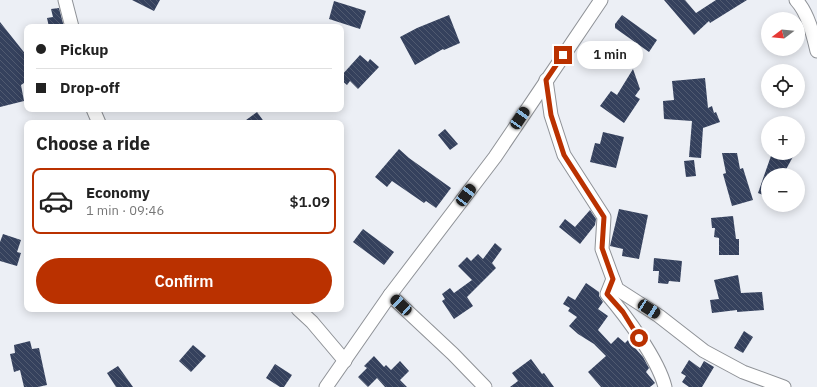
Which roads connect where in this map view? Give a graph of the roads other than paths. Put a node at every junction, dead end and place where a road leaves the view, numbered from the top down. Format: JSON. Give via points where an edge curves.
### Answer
{"nodes":[{"id":1,"x":65,"y":0,"type":"edge"},
{"id":2,"x":601,"y":0,"type":"edge"},
{"id":3,"x":796,"y":0,"type":"edge"},
{"id":4,"x":71,"y":24,"type":"edge"},
{"id":5,"x":817,"y":51,"type":"edge"},
{"id":6,"x":546,"y":80,"type":"junction"},
{"id":7,"x":613,"y":279,"type":"junction"},
{"id":8,"x":390,"y":295,"type":"junction"},
{"id":9,"x":301,"y":312,"type":"edge"},
{"id":10,"x":345,"y":361,"type":"junction"},
{"id":11,"x":326,"y":387,"type":"edge"},
{"id":12,"x":485,"y":387,"type":"edge"},
{"id":13,"x":665,"y":387,"type":"edge"},
{"id":14,"x":781,"y":387,"type":"edge"}],
"edges":[{"from":1,"to":4,"type":"street"},
{"from":2,"to":6,"type":"street"},
{"from":3,"to":5,"type":"street","via":[[807,18]]},
{"from":6,"to":7,"type":"street","via":[[551,115],[564,155],[604,217],[602,248]]},
{"from":6,"to":8,"type":"street","via":[[495,157]]},
{"from":7,"to":13,"type":"street","via":[[607,294],[623,312],[663,376]]},
{"from":7,"to":14,"type":"street","via":[[617,289],[659,316],[704,351],[743,372]]},
{"from":8,"to":10,"type":"street"},
{"from":8,"to":12,"type":"street"},
{"from":9,"to":10,"type":"street"},
{"from":10,"to":11,"type":"street"}]}
